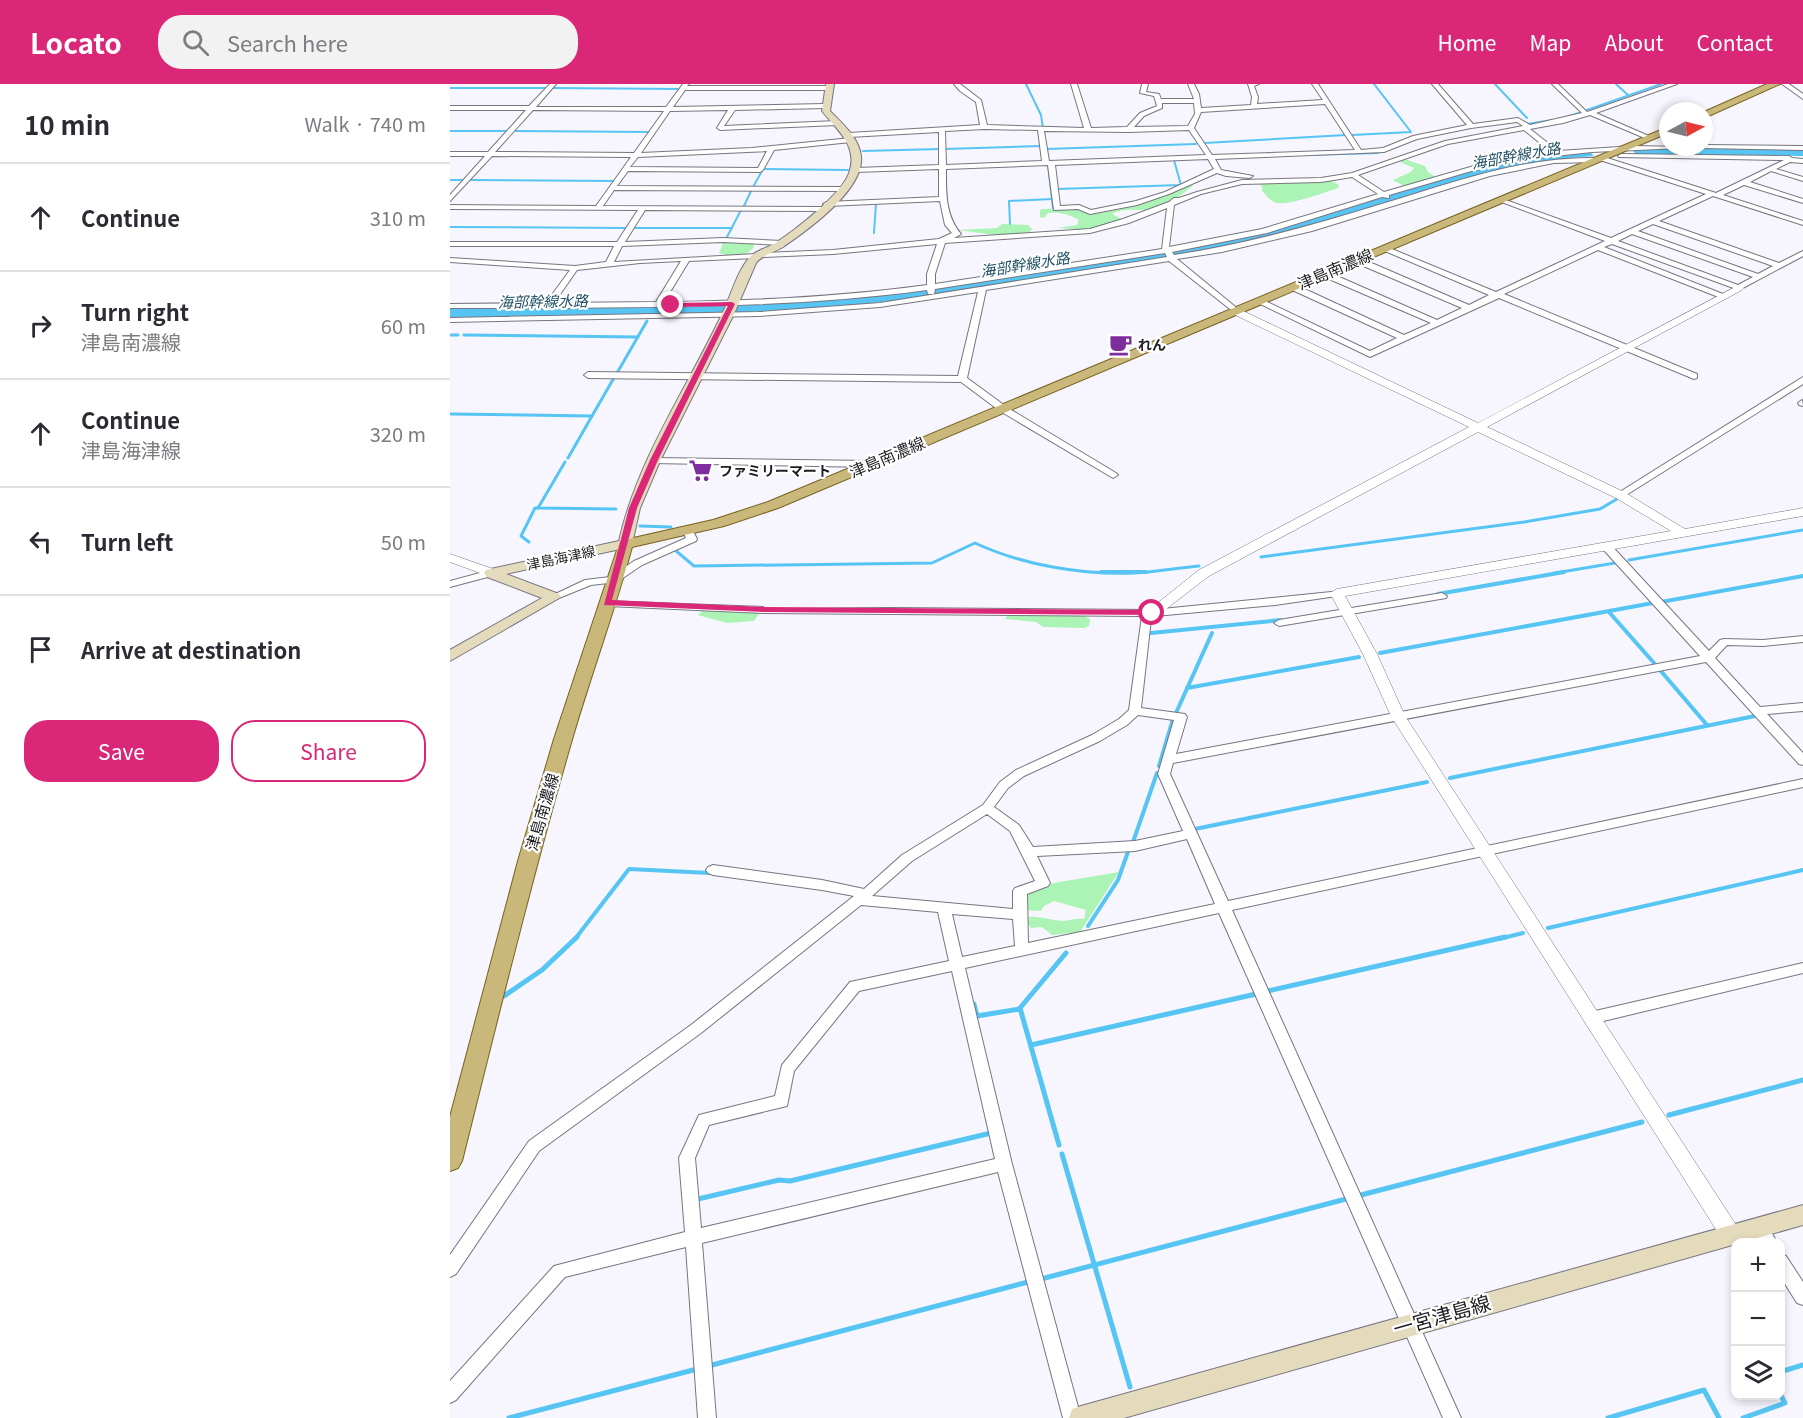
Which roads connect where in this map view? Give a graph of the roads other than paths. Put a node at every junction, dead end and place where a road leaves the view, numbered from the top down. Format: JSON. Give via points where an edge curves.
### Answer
{"nodes":[{"id":1,"x":553,"y":84,"type":"edge"},
{"id":2,"x":957,"y":84,"type":"edge"},
{"id":3,"x":1074,"y":84,"type":"edge"},
{"id":4,"x":1145,"y":84,"type":"edge"},
{"id":5,"x":1191,"y":84,"type":"edge"},
{"id":6,"x":1256,"y":84,"type":"edge"},
{"id":7,"x":1315,"y":84,"type":"edge"},
{"id":8,"x":1435,"y":84,"type":"edge"},
{"id":9,"x":1555,"y":84,"type":"edge"},
{"id":10,"x":1674,"y":84,"type":"edge"},
{"id":11,"x":1775,"y":84,"type":"edge"},
{"id":12,"x":1785,"y":84,"type":"edge"},
{"id":13,"x":685,"y":86,"type":"edge"},
{"id":14,"x":728,"y":86,"type":"edge"},
{"id":15,"x":829,"y":86,"type":"edge"},
{"id":16,"x":1803,"y":97,"type":"edge"},
{"id":17,"x":1160,"y":101,"type":"junction"},
{"id":18,"x":1196,"y":101,"type":"junction"},
{"id":19,"x":1327,"y":102,"type":"junction"},
{"id":20,"x":1254,"y":105,"type":"junction"},
{"id":21,"x":825,"y":106,"type":"junction"},
{"id":22,"x":450,"y":108,"type":"edge"},
{"id":23,"x":530,"y":109,"type":"junction"},
{"id":24,"x":732,"y":109,"type":"junction"},
{"id":25,"x":668,"y":110,"type":"junction"},
{"id":26,"x":1198,"y":110,"type":"junction"},
{"id":27,"x":1713,"y":111,"type":"edge"},
{"id":28,"x":1588,"y":113,"type":"junction"},
{"id":29,"x":837,"y":123,"type":"junction"},
{"id":30,"x":1471,"y":126,"type":"junction"},
{"id":31,"x":984,"y":127,"type":"junction"},
{"id":32,"x":1526,"y":127,"type":"junction"},
{"id":33,"x":1191,"y":128,"type":"junction"},
{"id":34,"x":1041,"y":129,"type":"junction"},
{"id":35,"x":942,"y":130,"type":"junction"},
{"id":36,"x":1088,"y":130,"type":"junction"},
{"id":37,"x":1129,"y":130,"type":"junction"},
{"id":38,"x":1659,"y":134,"type":"edge"},
{"id":39,"x":850,"y":137,"type":"junction"},
{"id":40,"x":1649,"y":138,"type":"junction"},
{"id":41,"x":1659,"y":147,"type":"edge"},
{"id":42,"x":1713,"y":147,"type":"edge"},
{"id":43,"x":1625,"y":148,"type":"junction"},
{"id":44,"x":1803,"y":148,"type":"edge"},
{"id":45,"x":771,"y":149,"type":"junction"},
{"id":46,"x":1359,"y":152,"type":"junction"},
{"id":47,"x":1555,"y":153,"type":"junction"},
{"id":48,"x":450,"y":154,"type":"edge"},
{"id":49,"x":490,"y":155,"type":"junction"},
{"id":50,"x":636,"y":156,"type":"junction"},
{"id":51,"x":1210,"y":157,"type":"junction"},
{"id":52,"x":1602,"y":158,"type":"junction"},
{"id":53,"x":1788,"y":159,"type":"junction"},
{"id":54,"x":1803,"y":159,"type":"edge"},
{"id":55,"x":1048,"y":163,"type":"junction"},
{"id":56,"x":943,"y":167,"type":"junction"},
{"id":57,"x":626,"y":169,"type":"junction"},
{"id":58,"x":1770,"y":169,"type":"junction"},
{"id":59,"x":856,"y":170,"type":"junction"},
{"id":60,"x":1218,"y":170,"type":"junction"},
{"id":61,"x":1353,"y":175,"type":"junction"},
{"id":62,"x":1803,"y":179,"type":"edge"},
{"id":63,"x":1290,"y":180,"type":"junction"},
{"id":64,"x":1743,"y":182,"type":"junction"},
{"id":65,"x":612,"y":188,"type":"junction"},
{"id":66,"x":846,"y":189,"type":"junction"},
{"id":67,"x":1714,"y":194,"type":"junction"},
{"id":68,"x":1384,"y":196,"type":"junction"},
{"id":69,"x":450,"y":199,"type":"edge"},
{"id":70,"x":943,"y":199,"type":"junction"},
{"id":71,"x":1501,"y":200,"type":"junction"},
{"id":72,"x":1803,"y":201,"type":"edge"},
{"id":73,"x":1396,"y":202,"type":"junction"},
{"id":74,"x":1171,"y":204,"type":"junction"},
{"id":75,"x":450,"y":207,"type":"edge"},
{"id":76,"x":824,"y":207,"type":"junction"},
{"id":77,"x":598,"y":208,"type":"junction"},
{"id":78,"x":643,"y":208,"type":"junction"},
{"id":79,"x":1654,"y":222,"type":"junction"},
{"id":80,"x":1803,"y":223,"type":"edge"},
{"id":81,"x":1633,"y":232,"type":"junction"},
{"id":82,"x":957,"y":233,"type":"junction"},
{"id":83,"x":999,"y":237,"type":"junction"},
{"id":84,"x":941,"y":242,"type":"junction"},
{"id":85,"x":1613,"y":242,"type":"junction"},
{"id":86,"x":781,"y":243,"type":"junction"},
{"id":87,"x":450,"y":244,"type":"edge"},
{"id":88,"x":619,"y":244,"type":"junction"},
{"id":89,"x":1599,"y":248,"type":"junction"},
{"id":90,"x":1384,"y":249,"type":"junction"},
{"id":91,"x":1803,"y":253,"type":"edge"},
{"id":92,"x":450,"y":254,"type":"edge"},
{"id":93,"x":760,"y":255,"type":"junction"},
{"id":94,"x":1169,"y":255,"type":"junction"},
{"id":95,"x":1657,"y":258,"type":"junction"},
{"id":96,"x":450,"y":260,"type":"edge"},
{"id":97,"x":686,"y":260,"type":"junction"},
{"id":98,"x":1357,"y":260,"type":"junction"},
{"id":99,"x":490,"y":262,"type":"junction"},
{"id":100,"x":609,"y":265,"type":"junction"},
{"id":101,"x":1643,"y":265,"type":"junction"},
{"id":102,"x":1779,"y":266,"type":"junction"},
{"id":103,"x":575,"y":268,"type":"junction"},
{"id":104,"x":1325,"y":274,"type":"junction"},
{"id":105,"x":1759,"y":277,"type":"junction"},
{"id":106,"x":1293,"y":287,"type":"junction"},
{"id":107,"x":983,"y":288,"type":"junction"},
{"id":108,"x":1739,"y":288,"type":"junction"},
{"id":109,"x":931,"y":291,"type":"junction"},
{"id":110,"x":1498,"y":295,"type":"junction"},
{"id":111,"x":1724,"y":296,"type":"junction"},
{"id":112,"x":1258,"y":301,"type":"junction"},
{"id":113,"x":659,"y":304,"type":"junction"},
{"id":114,"x":450,"y":306,"type":"edge"},
{"id":115,"x":547,"y":307,"type":"junction"},
{"id":116,"x":1469,"y":308,"type":"junction"},
{"id":117,"x":730,"y":309,"type":"junction"},
{"id":118,"x":1234,"y":311,"type":"junction"},
{"id":119,"x":450,"y":320,"type":"edge"},
{"id":120,"x":1436,"y":322,"type":"junction"},
{"id":121,"x":1403,"y":338,"type":"junction"},
{"id":122,"x":1628,"y":348,"type":"junction"},
{"id":123,"x":588,"y":375,"type":"dead end"},
{"id":124,"x":698,"y":375,"type":"junction"},
{"id":125,"x":1694,"y":376,"type":"dead end"},
{"id":126,"x":962,"y":379,"type":"junction"},
{"id":127,"x":1803,"y":380,"type":"edge"},
{"id":128,"x":1003,"y":408,"type":"junction"},
{"id":129,"x":1476,"y":426,"type":"junction"},
{"id":130,"x":654,"y":460,"type":"junction"},
{"id":131,"x":871,"y":464,"type":"junction"},
{"id":132,"x":1113,"y":475,"type":"dead end"},
{"id":133,"x":1620,"y":495,"type":"junction"},
{"id":134,"x":1803,"y":512,"type":"edge"},
{"id":135,"x":688,"y":531,"type":"junction"},
{"id":136,"x":1683,"y":533,"type":"junction"},
{"id":137,"x":625,"y":544,"type":"junction"},
{"id":138,"x":1606,"y":546,"type":"junction"},
{"id":139,"x":450,"y":558,"type":"edge"},
{"id":140,"x":491,"y":573,"type":"junction"},
{"id":141,"x":613,"y":580,"type":"junction"},
{"id":142,"x":450,"y":584,"type":"edge"},
{"id":143,"x":1337,"y":593,"type":"junction"},
{"id":144,"x":1442,"y":596,"type":"dead end"},
{"id":145,"x":554,"y":597,"type":"junction"},
{"id":146,"x":608,"y":603,"type":"junction"},
{"id":147,"x":1152,"y":613,"type":"junction"},
{"id":148,"x":1347,"y":613,"type":"junction"},
{"id":149,"x":1279,"y":623,"type":"dead end"},
{"id":150,"x":1803,"y":639,"type":"edge"},
{"id":151,"x":450,"y":656,"type":"edge"},
{"id":152,"x":1708,"y":658,"type":"junction"},
{"id":153,"x":1803,"y":707,"type":"edge"},
{"id":154,"x":1135,"y":711,"type":"junction"},
{"id":155,"x":1757,"y":711,"type":"junction"},
{"id":156,"x":1398,"y":716,"type":"junction"},
{"id":157,"x":1168,"y":760,"type":"junction"},
{"id":158,"x":1803,"y":761,"type":"edge"},
{"id":159,"x":1803,"y":783,"type":"edge"},
{"id":160,"x":987,"y":807,"type":"junction"},
{"id":161,"x":1191,"y":834,"type":"junction"},
{"id":162,"x":1484,"y":851,"type":"junction"},
{"id":163,"x":1029,"y":852,"type":"junction"},
{"id":164,"x":713,"y":870,"type":"dead end"},
{"id":165,"x":862,"y":897,"type":"junction"},
{"id":166,"x":1224,"y":907,"type":"junction"},
{"id":167,"x":944,"y":909,"type":"junction"},
{"id":168,"x":1020,"y":915,"type":"junction"},
{"id":169,"x":1022,"y":950,"type":"junction"},
{"id":170,"x":957,"y":964,"type":"junction"},
{"id":171,"x":1803,"y":968,"type":"edge"},
{"id":172,"x":1591,"y":1018,"type":"junction"},
{"id":173,"x":450,"y":1161,"type":"edge"},
{"id":174,"x":1004,"y":1164,"type":"junction"},
{"id":175,"x":1803,"y":1215,"type":"edge"},
{"id":176,"x":1731,"y":1235,"type":"junction"},
{"id":177,"x":1764,"y":1235,"type":"edge"},
{"id":178,"x":693,"y":1237,"type":"junction"},
{"id":179,"x":450,"y":1269,"type":"edge"},
{"id":180,"x":1785,"y":1269,"type":"edge"},
{"id":181,"x":1803,"y":1297,"type":"edge"},
{"id":182,"x":1411,"y":1325,"type":"junction"},
{"id":183,"x":450,"y":1394,"type":"edge"},
{"id":184,"x":706,"y":1418,"type":"edge"},
{"id":185,"x":1072,"y":1418,"type":"edge"},
{"id":186,"x":1081,"y":1418,"type":"edge"},
{"id":187,"x":1452,"y":1418,"type":"edge"}],
"edges":[{"from":1,"to":23,"type":"street"},
{"from":2,"to":31,"type":"street","via":[[979,101]]},
{"from":3,"to":36,"type":"street"},
{"from":4,"to":17,"type":"street","via":[[1143,93],[1157,95]]},
{"from":5,"to":18,"type":"street"},
{"from":6,"to":20,"type":"street","via":[[1250,85]]},
{"from":7,"to":19,"type":"street"},
{"from":8,"to":30,"type":"street"},
{"from":9,"to":28,"type":"street"},
{"from":10,"to":28,"type":"street"},
{"from":11,"to":27,"type":"main road"},
{"from":12,"to":16,"type":"street"},
{"from":13,"to":14,"type":"street"},
{"from":13,"to":25,"type":"street"},
{"from":14,"to":15,"type":"street"},
{"from":15,"to":21,"type":"main road"},
{"from":17,"to":18,"type":"street"},
{"from":17,"to":37,"type":"street","via":[[1160,107],[1136,118]]},
{"from":18,"to":26,"type":"street"},
{"from":19,"to":20,"type":"street"},
{"from":19,"to":46,"type":"street"},
{"from":20,"to":26,"type":"street"},
{"from":21,"to":24,"type":"street"},
{"from":21,"to":29,"type":"main road"},
{"from":22,"to":23,"type":"street"},
{"from":23,"to":25,"type":"street"},
{"from":23,"to":49,"type":"street"},
{"from":24,"to":25,"type":"street"},
{"from":24,"to":29,"type":"street","via":[[720,128]]},
{"from":25,"to":50,"type":"street"},
{"from":26,"to":33,"type":"street"},
{"from":28,"to":32,"type":"street"},
{"from":28,"to":40,"type":"street"},
{"from":29,"to":39,"type":"main road"},
{"from":30,"to":32,"type":"street","via":[[1518,120]]},
{"from":30,"to":46,"type":"street","via":[[1415,137],[1384,150]]},
{"from":31,"to":34,"type":"street"},
{"from":31,"to":35,"type":"street"},
{"from":32,"to":47,"type":"street"},
{"from":32,"to":61,"type":"street","via":[[1447,142]]},
{"from":33,"to":37,"type":"street"},
{"from":33,"to":51,"type":"street"},
{"from":34,"to":36,"type":"street"},
{"from":34,"to":55,"type":"street"},
{"from":35,"to":39,"type":"street"},
{"from":35,"to":56,"type":"street"},
{"from":36,"to":37,"type":"street"},
{"from":38,"to":40,"type":"main road","name":"津島南濃線"},
{"from":39,"to":45,"type":"street"},
{"from":39,"to":59,"type":"main road","via":[[858,155]]},
{"from":40,"to":43,"type":"main road","name":"津島南濃線"},
{"from":41,"to":43,"type":"street"},
{"from":42,"to":44,"type":"street"},
{"from":43,"to":47,"type":"street"},
{"from":43,"to":52,"type":"main road","name":"津島南濃線"},
{"from":45,"to":50,"type":"street"},
{"from":45,"to":57,"type":"street","via":[[760,170]]},
{"from":46,"to":51,"type":"street"},
{"from":47,"to":68,"type":"street","via":[[1480,167]]},
{"from":48,"to":49,"type":"street"},
{"from":49,"to":50,"type":"street"},
{"from":49,"to":69,"type":"street"},
{"from":50,"to":57,"type":"street"},
{"from":51,"to":55,"type":"street"},
{"from":51,"to":60,"type":"street"},
{"from":52,"to":53,"type":"street"},
{"from":52,"to":67,"type":"street"},
{"from":52,"to":71,"type":"main road","name":"津島南濃線"},
{"from":52,"to":73,"type":"street","via":[[1526,166]]},
{"from":53,"to":54,"type":"street"},
{"from":53,"to":58,"type":"street"},
{"from":55,"to":56,"type":"street"},
{"from":55,"to":60,"type":"street","via":[[1057,208],[1079,207],[1090,212],[1137,203]]},
{"from":56,"to":59,"type":"street"},
{"from":56,"to":70,"type":"street"},
{"from":57,"to":65,"type":"street"},
{"from":58,"to":62,"type":"street"},
{"from":58,"to":64,"type":"street"},
{"from":59,"to":66,"type":"main road"},
{"from":60,"to":63,"type":"street"},
{"from":60,"to":74,"type":"street"},
{"from":61,"to":63,"type":"street"},
{"from":61,"to":68,"type":"street"},
{"from":63,"to":74,"type":"street","via":[[1242,182]]},
{"from":64,"to":67,"type":"street"},
{"from":64,"to":72,"type":"street"},
{"from":65,"to":66,"type":"street"},
{"from":65,"to":77,"type":"street"},
{"from":66,"to":76,"type":"main road"},
{"from":67,"to":79,"type":"street"},
{"from":67,"to":80,"type":"street"},
{"from":68,"to":73,"type":"street"},
{"from":68,"to":94,"type":"street"},
{"from":70,"to":76,"type":"street"},
{"from":70,"to":82,"type":"street","via":[[949,225]]},
{"from":71,"to":85,"type":"street"},
{"from":71,"to":90,"type":"main road","name":"津島南濃線"},
{"from":73,"to":94,"type":"street","via":[[1253,244]]},
{"from":74,"to":83,"type":"street","via":[[1100,229]]},
{"from":74,"to":94,"type":"street"},
{"from":75,"to":77,"type":"street"},
{"from":76,"to":78,"type":"street"},
{"from":76,"to":86,"type":"main road"},
{"from":77,"to":78,"type":"street"},
{"from":78,"to":88,"type":"street"},
{"from":79,"to":81,"type":"street"},
{"from":79,"to":102,"type":"street"},
{"from":81,"to":85,"type":"street"},
{"from":81,"to":105,"type":"street"},
{"from":82,"to":83,"type":"street"},
{"from":82,"to":84,"type":"street"},
{"from":83,"to":84,"type":"street"},
{"from":84,"to":93,"type":"street"},
{"from":84,"to":109,"type":"street","via":[[931,274]]},
{"from":85,"to":89,"type":"street"},
{"from":85,"to":95,"type":"street"},
{"from":86,"to":88,"type":"street","via":[[723,240]]},
{"from":86,"to":93,"type":"main road"},
{"from":87,"to":88,"type":"street"},
{"from":88,"to":100,"type":"street"},
{"from":89,"to":101,"type":"street"},
{"from":89,"to":110,"type":"street"},
{"from":90,"to":98,"type":"main road","name":"津島南濃線"},
{"from":90,"to":110,"type":"street"},
{"from":91,"to":102,"type":"street"},
{"from":92,"to":99,"type":"street"},
{"from":93,"to":97,"type":"street"},
{"from":93,"to":117,"type":"main road"},
{"from":94,"to":107,"type":"street"},
{"from":94,"to":109,"type":"street"},
{"from":94,"to":118,"type":"street"},
{"from":95,"to":101,"type":"street"},
{"from":95,"to":108,"type":"street"},
{"from":96,"to":99,"type":"street"},
{"from":97,"to":100,"type":"street"},
{"from":97,"to":113,"type":"street"},
{"from":98,"to":104,"type":"main road","name":"津島南濃線"},
{"from":98,"to":116,"type":"street"},
{"from":99,"to":103,"type":"street"},
{"from":100,"to":103,"type":"street"},
{"from":101,"to":111,"type":"street"},
{"from":102,"to":105,"type":"street"},
{"from":103,"to":115,"type":"street"},
{"from":104,"to":106,"type":"main road","name":"津島南濃線"},
{"from":104,"to":120,"type":"street"},
{"from":105,"to":108,"type":"street"},
{"from":106,"to":112,"type":"main road","name":"津島南濃線"},
{"from":106,"to":121,"type":"street"},
{"from":107,"to":109,"type":"street"},
{"from":107,"to":126,"type":"street"},
{"from":108,"to":111,"type":"street"},
{"from":109,"to":117,"type":"street","via":[[820,311]]},
{"from":110,"to":116,"type":"street"},
{"from":110,"to":122,"type":"street"},
{"from":111,"to":122,"type":"street"},
{"from":112,"to":118,"type":"main road","name":"津島南濃線"},
{"from":112,"to":121,"type":"street","via":[[1370,354]]},
{"from":113,"to":115,"type":"street"},
{"from":113,"to":117,"type":"street"},
{"from":114,"to":115,"type":"street"},
{"from":116,"to":120,"type":"street"},
{"from":117,"to":119,"type":"street"},
{"from":117,"to":124,"type":"main road"},
{"from":118,"to":128,"type":"main road","name":"津島南濃線"},
{"from":118,"to":129,"type":"street"},
{"from":120,"to":121,"type":"street"},
{"from":122,"to":125,"type":"street"},
{"from":122,"to":129,"type":"street"},
{"from":123,"to":124,"type":"street"},
{"from":124,"to":126,"type":"street"},
{"from":124,"to":130,"type":"main road"},
{"from":126,"to":128,"type":"street"},
{"from":127,"to":133,"type":"street"},
{"from":128,"to":131,"type":"main road","name":"津島南濃線"},
{"from":128,"to":132,"type":"street"},
{"from":129,"to":133,"type":"street"},
{"from":129,"to":147,"type":"street","via":[[1204,573]]},
{"from":130,"to":131,"type":"street"},
{"from":130,"to":137,"type":"main road","via":[[633,508]]},
{"from":131,"to":135,"type":"main road","name":"津島南濃線","via":[[740,518]]},
{"from":133,"to":136,"type":"street"},
{"from":134,"to":136,"type":"street"},
{"from":135,"to":137,"type":"main road","name":"津島南濃線"},
{"from":135,"to":141,"type":"street","via":[[692,539],[638,563]]},
{"from":136,"to":138,"type":"street"},
{"from":137,"to":140,"type":"main road","name":"津島海津線"},
{"from":137,"to":141,"type":"main road","name":"津島南濃線"},
{"from":138,"to":143,"type":"street"},
{"from":138,"to":152,"type":"street"},
{"from":139,"to":140,"type":"street"},
{"from":140,"to":142,"type":"street"},
{"from":140,"to":145,"type":"main road","name":"津島海津線"},
{"from":141,"to":145,"type":"street","via":[[589,582]]},
{"from":141,"to":146,"type":"main road","name":"津島南濃線"},
{"from":143,"to":147,"type":"street"},
{"from":143,"to":148,"type":"street"},
{"from":144,"to":148,"type":"street"},
{"from":145,"to":151,"type":"main road"},
{"from":146,"to":147,"type":"street","via":[[764,610]]},
{"from":146,"to":173,"type":"main road","name":"津島南濃線","via":[[528,861]]},
{"from":147,"to":154,"type":"street","via":[[1146,618]]},
{"from":148,"to":149,"type":"street"},
{"from":148,"to":156,"type":"street"},
{"from":150,"to":152,"type":"street","via":[[1724,642]]},
{"from":152,"to":155,"type":"street"},
{"from":152,"to":156,"type":"street"},
{"from":153,"to":155,"type":"street"},
{"from":154,"to":157,"type":"street","via":[[1181,717]]},
{"from":154,"to":160,"type":"street","via":[[1096,738],[1020,773],[1004,785]]},
{"from":155,"to":158,"type":"street"},
{"from":156,"to":157,"type":"street"},
{"from":156,"to":162,"type":"street"},
{"from":157,"to":161,"type":"street","via":[[1164,774]]},
{"from":159,"to":162,"type":"street"},
{"from":160,"to":163,"type":"street","via":[[1015,828]]},
{"from":160,"to":165,"type":"street","via":[[907,858]]},
{"from":161,"to":163,"type":"street","via":[[1135,846]]},
{"from":161,"to":166,"type":"street"},
{"from":162,"to":166,"type":"street"},
{"from":162,"to":172,"type":"street"},
{"from":163,"to":168,"type":"street","via":[[1043,883],[1020,891]]},
{"from":164,"to":165,"type":"street","via":[[822,885]]},
{"from":165,"to":167,"type":"street"},
{"from":165,"to":179,"type":"street","via":[[696,1029],[534,1146]]},
{"from":166,"to":169,"type":"street"},
{"from":166,"to":182,"type":"street"},
{"from":167,"to":168,"type":"street"},
{"from":167,"to":170,"type":"street"},
{"from":168,"to":169,"type":"street"},
{"from":169,"to":170,"type":"street"},
{"from":170,"to":174,"type":"street"},
{"from":170,"to":178,"type":"street","via":[[855,986],[787,1069],[782,1101],[704,1120],[687,1158]]},
{"from":171,"to":172,"type":"street"},
{"from":172,"to":176,"type":"street"},
{"from":174,"to":178,"type":"street"},
{"from":174,"to":185,"type":"street"},
{"from":175,"to":177,"type":"main road","name":"一宮津島線"},
{"from":176,"to":177,"type":"main road","name":"一宮津島線"},
{"from":176,"to":182,"type":"main road","name":"一宮津島線"},
{"from":178,"to":183,"type":"street","via":[[560,1271]]},
{"from":178,"to":184,"type":"street"},
{"from":180,"to":181,"type":"street"},
{"from":182,"to":186,"type":"main road","name":"一宮津島線"},
{"from":182,"to":187,"type":"street"}]}
